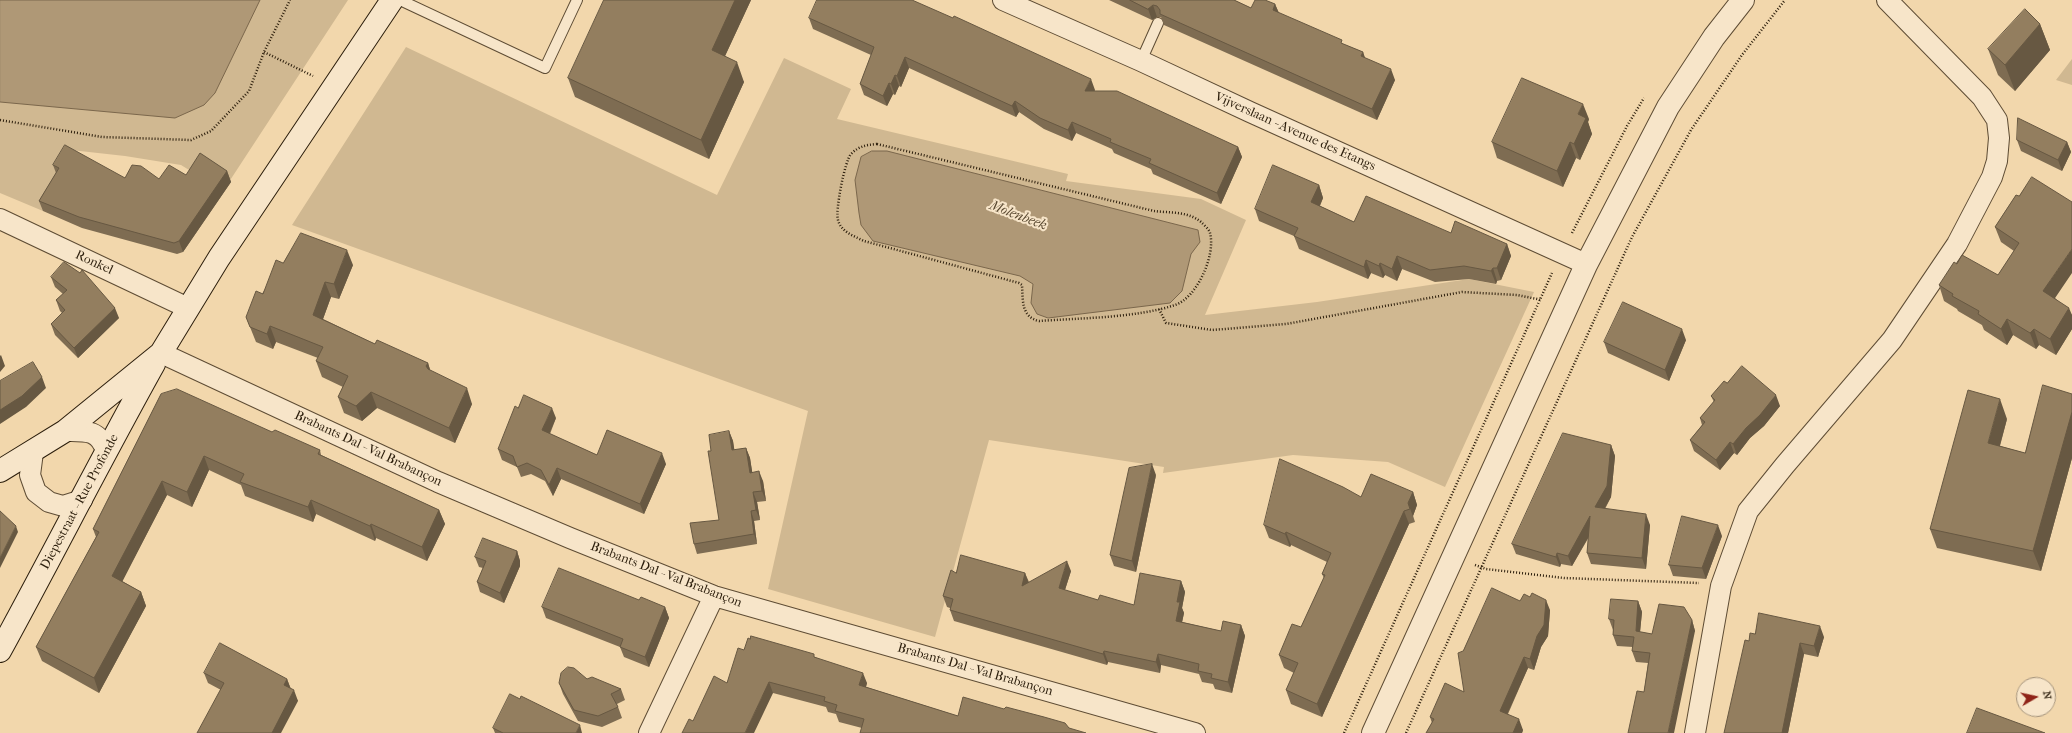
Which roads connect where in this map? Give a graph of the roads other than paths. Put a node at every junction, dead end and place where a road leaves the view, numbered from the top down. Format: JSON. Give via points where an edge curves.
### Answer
{"nodes":[{"id":1,"x":392,"y":0,"type":"edge"},
{"id":2,"x":400,"y":0,"type":"edge"},
{"id":3,"x":577,"y":0,"type":"edge"},
{"id":4,"x":1003,"y":0,"type":"edge"},
{"id":5,"x":1743,"y":0,"type":"edge"},
{"id":6,"x":1887,"y":0,"type":"edge"},
{"id":7,"x":1158,"y":23,"type":"edge"},
{"id":8,"x":1141,"y":61,"type":"junction"},
{"id":9,"x":0,"y":219,"type":"edge"},
{"id":10,"x":1586,"y":264,"type":"junction"},
{"id":11,"x":188,"y":308,"type":"junction"},
{"id":12,"x":161,"y":353,"type":"junction"},
{"id":13,"x":65,"y":431,"type":"junction"},
{"id":14,"x":106,"y":451,"type":"junction"},
{"id":15,"x":33,"y":452,"type":"junction"},
{"id":16,"x":0,"y":471,"type":"edge"},
{"id":17,"x":82,"y":500,"type":"junction"},
{"id":18,"x":714,"y":596,"type":"junction"},
{"id":19,"x":0,"y":651,"type":"edge"},
{"id":20,"x":649,"y":733,"type":"edge"},
{"id":21,"x":1195,"y":733,"type":"edge"},
{"id":22,"x":1373,"y":733,"type":"edge"},
{"id":23,"x":1695,"y":733,"type":"edge"}],
"edges":[{"from":1,"to":11,"type":"main road","name":"Diepestraat - Rue Profonde"},
{"from":2,"to":3,"type":"lane","via":[[544,68]]},
{"from":4,"to":8,"type":"street","name":"Vijverslaan - Avenue des Etangs"},
{"from":5,"to":10,"type":"main road","via":[[1714,37],[1668,107]]},
{"from":6,"to":23,"type":"street","via":[[1982,97],[1997,120],[1997,161],[1992,178],[1958,244],[1892,340],[1748,511],[1721,586]]},
{"from":7,"to":8,"type":"lane"},
{"from":8,"to":10,"type":"street","name":"Vijverslaan - Avenue des Etangs"},
{"from":9,"to":11,"type":"street","name":"Ronkel"},
{"from":10,"to":22,"type":"main road"},
{"from":11,"to":12,"type":"main road","name":"Diepestraat - Rue Profonde"},
{"from":12,"to":13,"type":"main road"},
{"from":12,"to":14,"type":"main road","name":"Diepestraat - Rue Profonde"},
{"from":12,"to":18,"type":"street","name":"Brabants Dal - Val Brabançon","via":[[438,482]]},
{"from":13,"to":14,"type":"street","via":[[92,433],[103,442]]},
{"from":13,"to":15,"type":"main road"},
{"from":14,"to":17,"type":"main road","name":"Diepestraat - Rue Profonde"},
{"from":15,"to":16,"type":"main road"},
{"from":15,"to":17,"type":"street","via":[[30,475],[36,492],[49,502],[63,506]]},
{"from":17,"to":19,"type":"main road","name":"Diepestraat - Rue Profonde"},
{"from":18,"to":20,"type":"street"},
{"from":18,"to":21,"type":"street","name":"Brabants Dal - Val Brabançon"}]}
